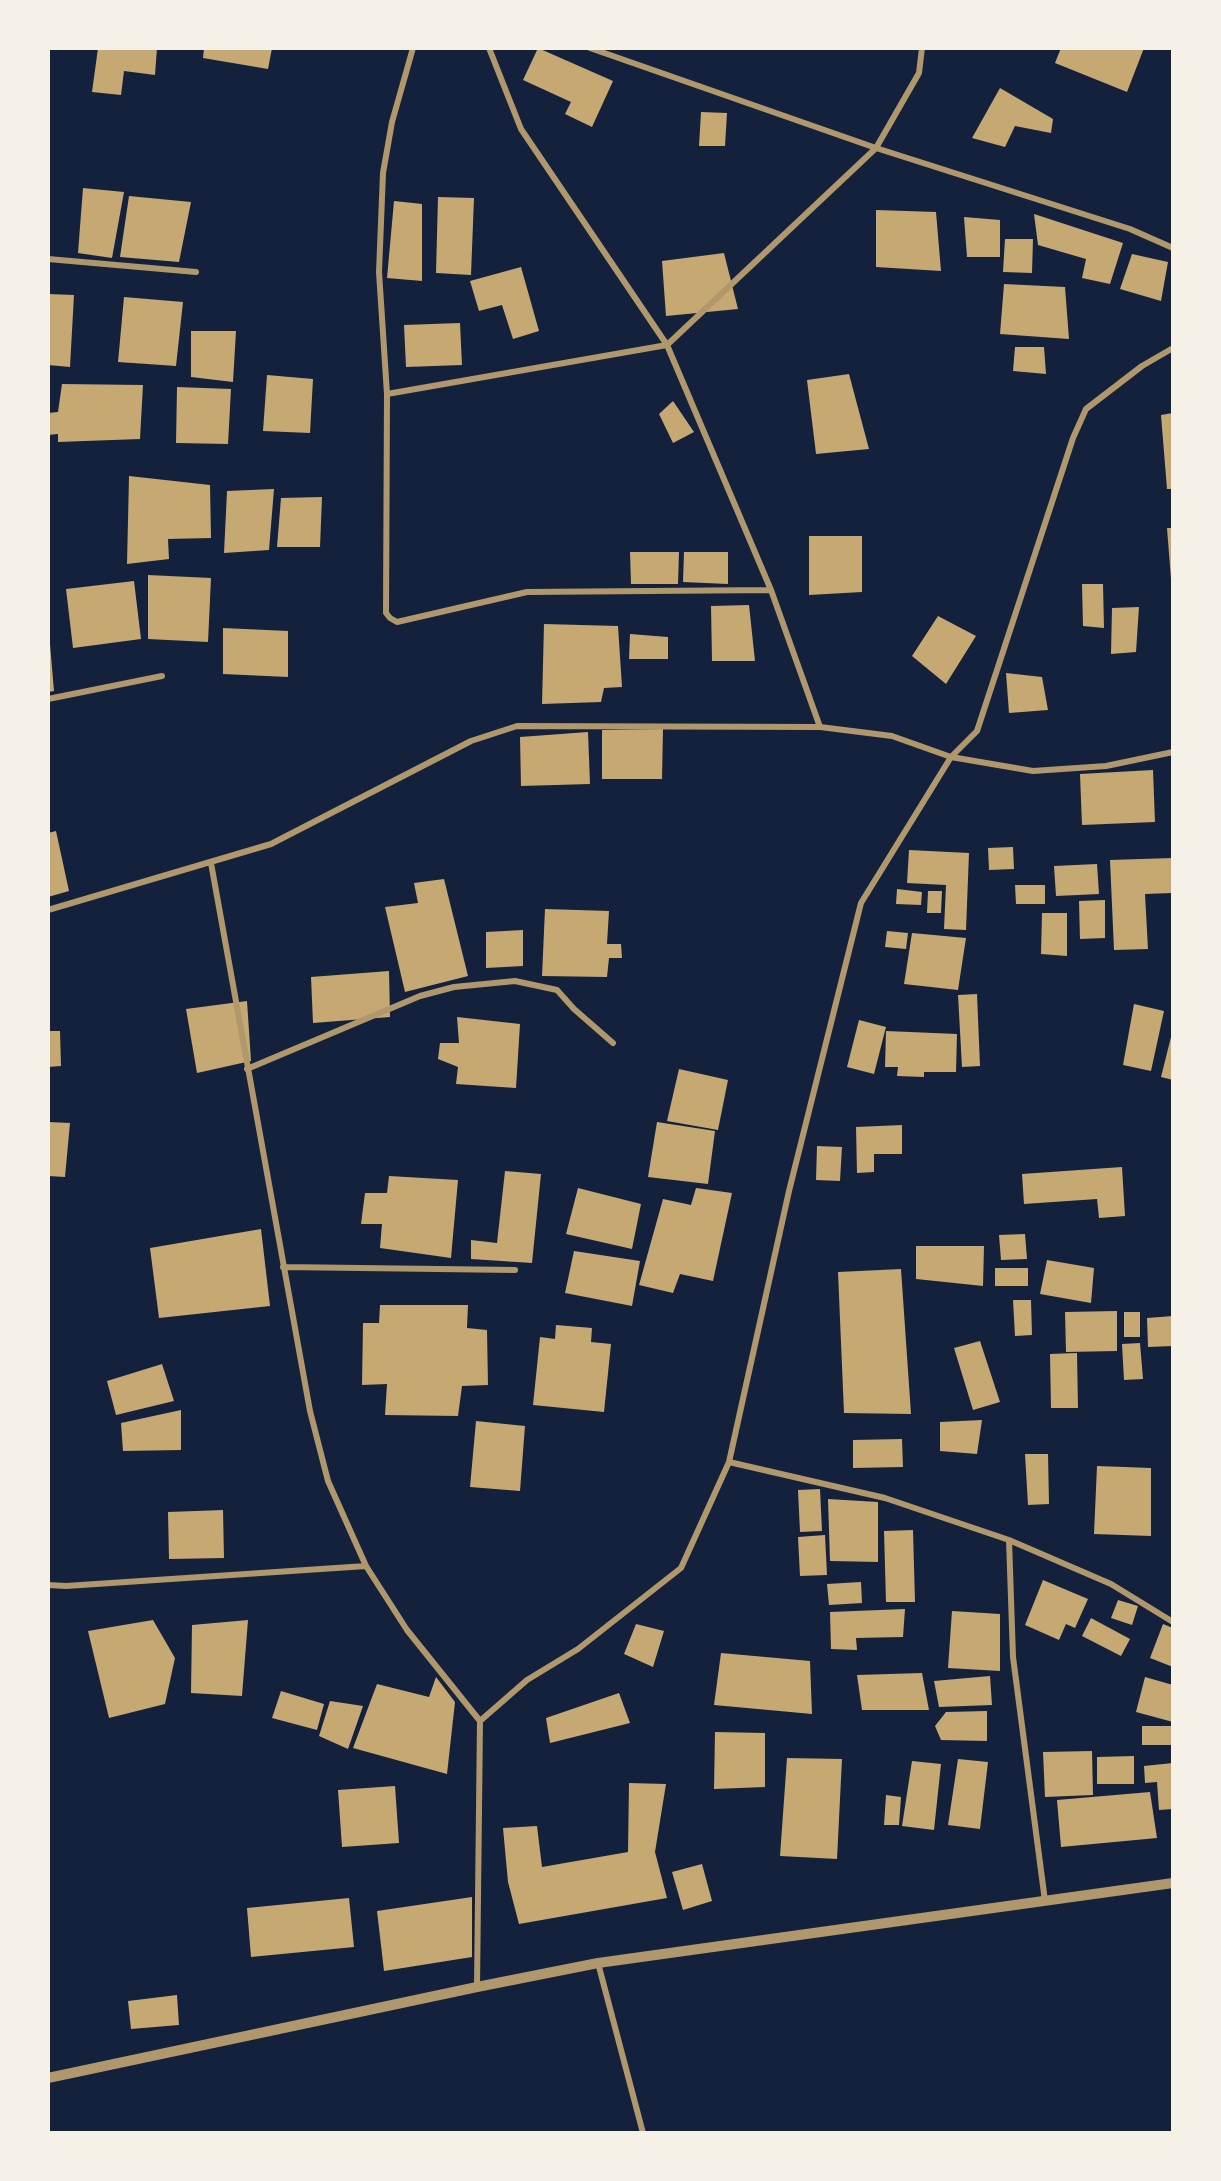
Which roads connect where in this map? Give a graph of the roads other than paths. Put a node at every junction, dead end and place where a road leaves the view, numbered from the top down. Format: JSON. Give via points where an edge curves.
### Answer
{"nodes":[{"id":1,"x":413,"y":48,"type":"edge"},
{"id":2,"x":489,"y":48,"type":"edge"},
{"id":3,"x":590,"y":48,"type":"edge"},
{"id":4,"x":922,"y":48,"type":"edge"},
{"id":5,"x":876,"y":148,"type":"junction"},
{"id":6,"x":1173,"y":248,"type":"edge"},
{"id":7,"x":48,"y":260,"type":"edge"},
{"id":8,"x":196,"y":272,"type":"dead end"},
{"id":9,"x":667,"y":345,"type":"junction"},
{"id":10,"x":1173,"y":348,"type":"edge"},
{"id":11,"x":387,"y":394,"type":"junction"},
{"id":12,"x":771,"y":590,"type":"junction"},
{"id":13,"x":162,"y":676,"type":"dead end"},
{"id":14,"x":48,"y":699,"type":"edge"},
{"id":15,"x":820,"y":727,"type":"junction"},
{"id":16,"x":1173,"y":752,"type":"edge"},
{"id":17,"x":951,"y":758,"type":"junction"},
{"id":18,"x":211,"y":862,"type":"junction"},
{"id":19,"x":48,"y":910,"type":"edge"},
{"id":20,"x":613,"y":1044,"type":"dead end"},
{"id":21,"x":247,"y":1069,"type":"junction"},
{"id":22,"x":283,"y":1267,"type":"junction"},
{"id":23,"x":515,"y":1270,"type":"dead end"},
{"id":24,"x":729,"y":1462,"type":"junction"},
{"id":25,"x":1009,"y":1540,"type":"junction"},
{"id":26,"x":366,"y":1566,"type":"junction"},
{"id":27,"x":48,"y":1585,"type":"edge"},
{"id":28,"x":1173,"y":1622,"type":"edge"},
{"id":29,"x":480,"y":1721,"type":"junction"},
{"id":30,"x":1173,"y":1883,"type":"edge"},
{"id":31,"x":1045,"y":1901,"type":"junction"},
{"id":32,"x":598,"y":1963,"type":"junction"},
{"id":33,"x":477,"y":1987,"type":"junction"},
{"id":34,"x":48,"y":2078,"type":"edge"},
{"id":35,"x":643,"y":2133,"type":"edge"}],
"edges":[{"from":1,"to":11,"type":"street","via":[[392,122],[383,173],[379,272]]},
{"from":2,"to":9,"type":"street","via":[[521,129]]},
{"from":3,"to":5,"type":"street"},
{"from":4,"to":5,"type":"street","via":[[920,73]]},
{"from":5,"to":6,"type":"street","via":[[1130,229]]},
{"from":5,"to":9,"type":"street"},
{"from":7,"to":8,"type":"street"},
{"from":9,"to":11,"type":"street"},
{"from":9,"to":12,"type":"street"},
{"from":10,"to":17,"type":"street","via":[[1142,366],[1086,409],[976,730]]},
{"from":11,"to":12,"type":"street","via":[[386,613],[397,622],[526,592]]},
{"from":12,"to":15,"type":"street"},
{"from":13,"to":14,"type":"street"},
{"from":15,"to":17,"type":"street","via":[[891,736]]},
{"from":15,"to":18,"type":"street","via":[[517,726],[471,741],[272,844]]},
{"from":16,"to":17,"type":"street","via":[[1107,766],[1033,771]]},
{"from":17,"to":24,"type":"street","via":[[861,903],[789,1191]]},
{"from":18,"to":19,"type":"street"},
{"from":18,"to":21,"type":"street"},
{"from":20,"to":21,"type":"street","via":[[558,990],[515,981],[454,987],[420,996]]},
{"from":21,"to":22,"type":"street"},
{"from":22,"to":23,"type":"street"},
{"from":22,"to":26,"type":"street","via":[[310,1412],[328,1480]]},
{"from":24,"to":25,"type":"street","via":[[885,1498]]},
{"from":24,"to":29,"type":"street","via":[[681,1568],[578,1649],[527,1680]]},
{"from":25,"to":28,"type":"street","via":[[1111,1584]]},
{"from":25,"to":31,"type":"street","via":[[1013,1657]]},
{"from":26,"to":27,"type":"street"},
{"from":26,"to":29,"type":"street","via":[[408,1630]]},
{"from":29,"to":33,"type":"street"},
{"from":30,"to":31,"type":"street"},
{"from":31,"to":32,"type":"street"},
{"from":32,"to":33,"type":"street"},
{"from":32,"to":35,"type":"street"},
{"from":33,"to":34,"type":"street"}]}
